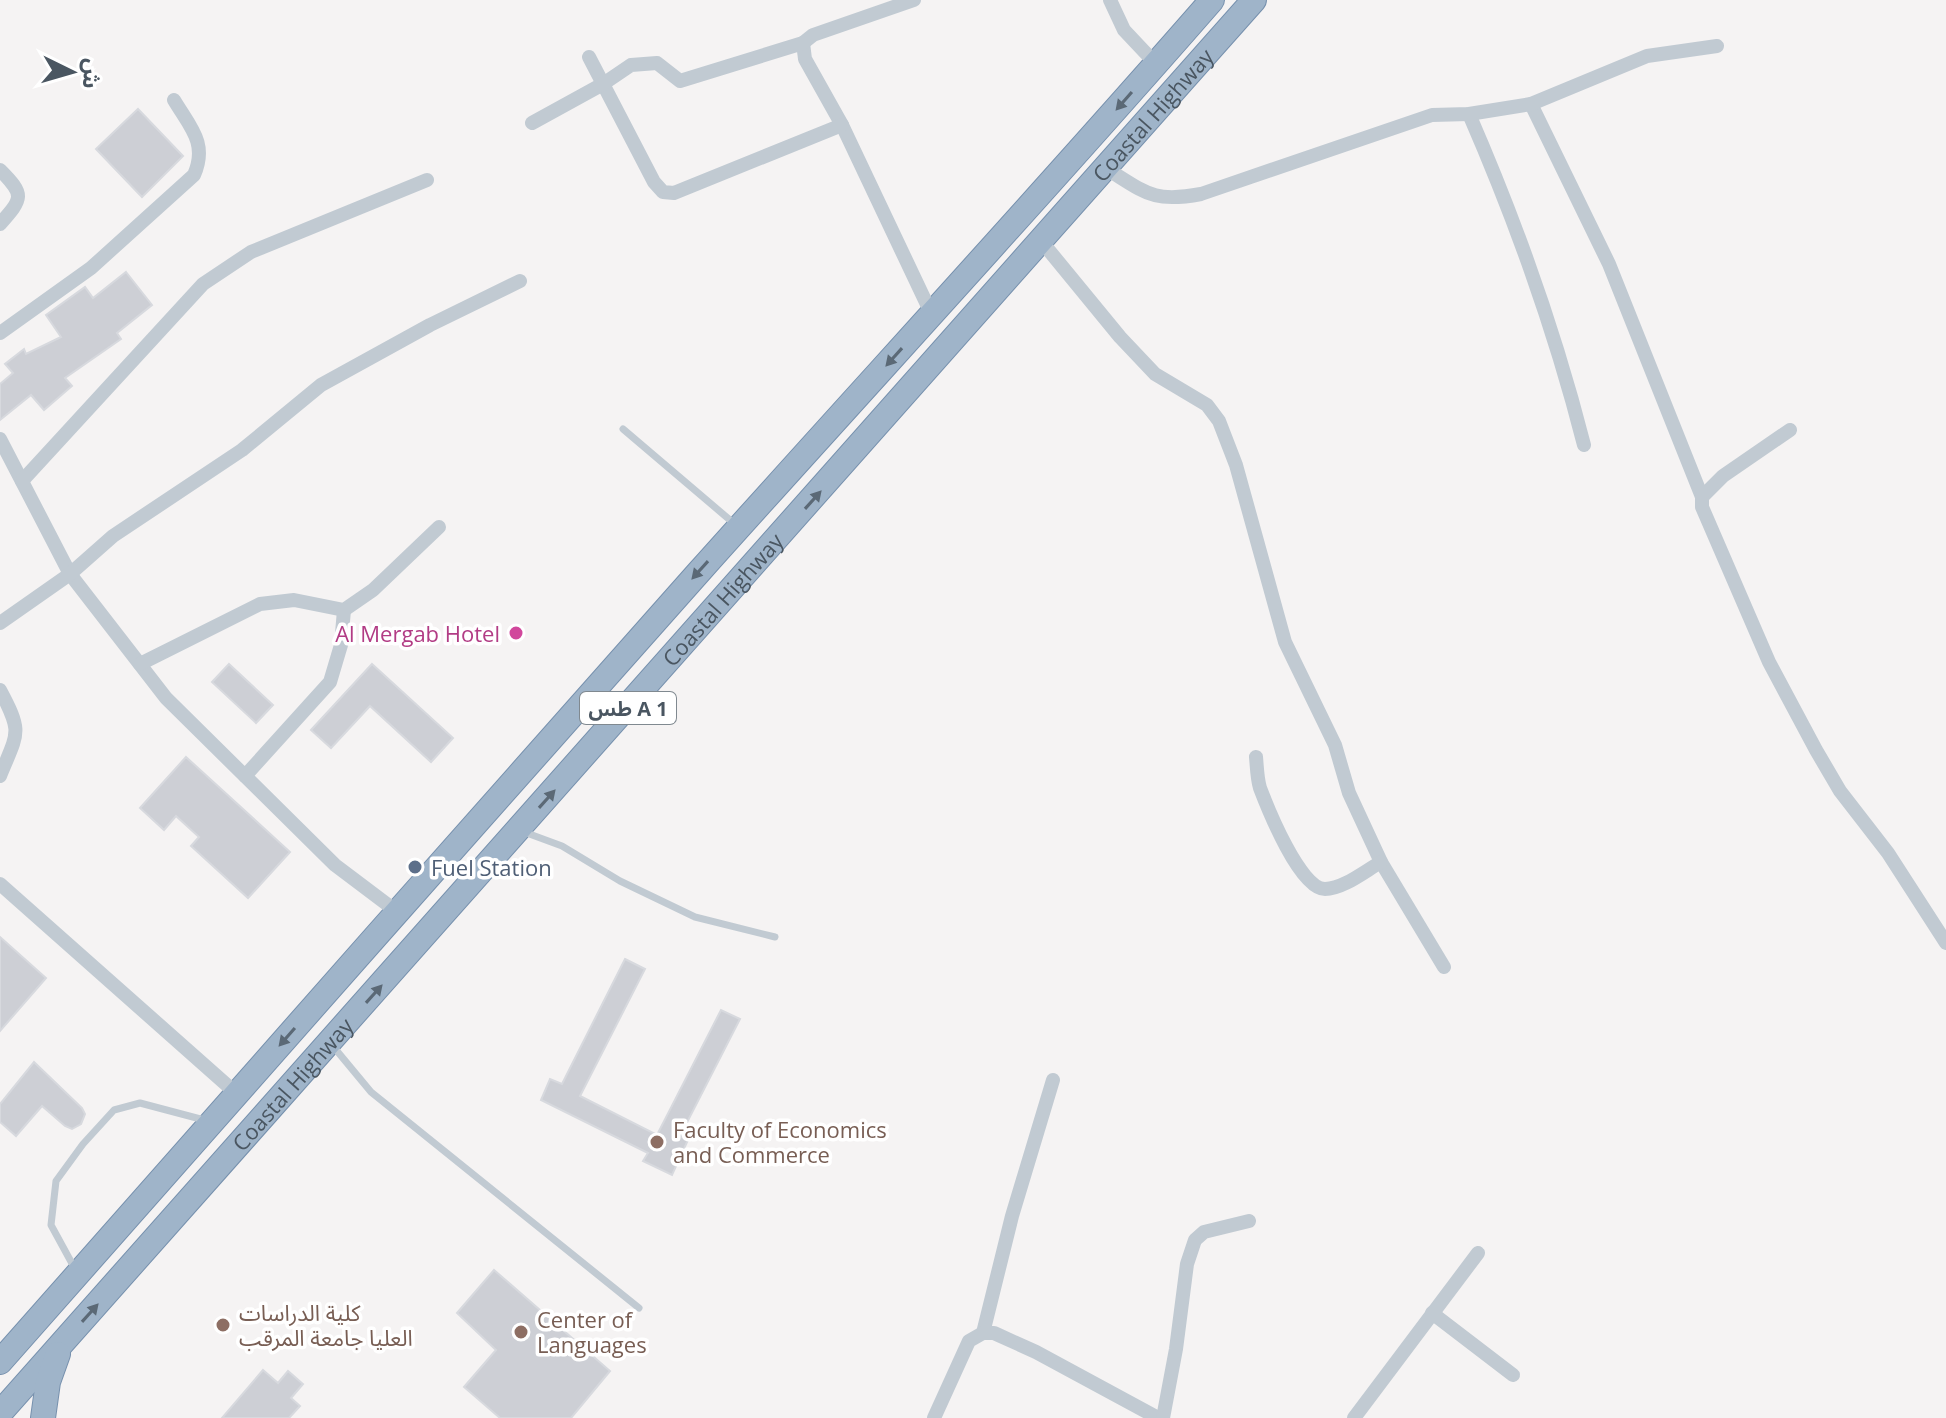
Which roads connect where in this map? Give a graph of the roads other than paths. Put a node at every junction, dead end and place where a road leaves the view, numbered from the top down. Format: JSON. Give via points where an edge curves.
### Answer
{"nodes":[{"id":1,"x":914,"y":0,"type":"edge"},
{"id":2,"x":1110,"y":0,"type":"edge"},
{"id":3,"x":1212,"y":0,"type":"edge"},
{"id":4,"x":1254,"y":0,"type":"edge"},
{"id":5,"x":803,"y":43,"type":"junction"},
{"id":6,"x":1717,"y":46,"type":"dead end"},
{"id":7,"x":589,"y":57,"type":"dead end"},
{"id":8,"x":1156,"y":64,"type":"junction"},
{"id":9,"x":603,"y":84,"type":"junction"},
{"id":10,"x":174,"y":100,"type":"dead end"},
{"id":11,"x":1531,"y":104,"type":"junction"},
{"id":12,"x":1469,"y":114,"type":"junction"},
{"id":13,"x":532,"y":123,"type":"dead end"},
{"id":14,"x":842,"y":125,"type":"junction"},
{"id":15,"x":1107,"y":169,"type":"junction"},
{"id":16,"x":0,"y":170,"type":"edge"},
{"id":17,"x":427,"y":180,"type":"dead end"},
{"id":18,"x":0,"y":224,"type":"edge"},
{"id":19,"x":1042,"y":242,"type":"junction"},
{"id":20,"x":520,"y":281,"type":"dead end"},
{"id":21,"x":932,"y":315,"type":"junction"},
{"id":22,"x":0,"y":333,"type":"edge"},
{"id":23,"x":623,"y":429,"type":"dead end"},
{"id":24,"x":1790,"y":430,"type":"dead end"},
{"id":25,"x":0,"y":439,"type":"edge"},
{"id":26,"x":1584,"y":445,"type":"dead end"},
{"id":27,"x":22,"y":481,"type":"junction"},
{"id":28,"x":1702,"y":497,"type":"junction"},
{"id":29,"x":439,"y":527,"type":"dead end"},
{"id":30,"x":739,"y":528,"type":"junction"},
{"id":31,"x":70,"y":574,"type":"junction"},
{"id":32,"x":344,"y":610,"type":"junction"},
{"id":33,"x":0,"y":623,"type":"edge"},
{"id":34,"x":140,"y":664,"type":"junction"},
{"id":35,"x":0,"y":690,"type":"edge"},
{"id":36,"x":1256,"y":757,"type":"dead end"},
{"id":37,"x":0,"y":776,"type":"edge"},
{"id":38,"x":245,"y":776,"type":"junction"},
{"id":39,"x":519,"y":830,"type":"junction"},
{"id":40,"x":1381,"y":862,"type":"junction"},
{"id":41,"x":0,"y":884,"type":"edge"},
{"id":42,"x":396,"y":911,"type":"junction"},
{"id":43,"x":775,"y":937,"type":"dead end"},
{"id":44,"x":1946,"y":943,"type":"edge"},
{"id":45,"x":1444,"y":967,"type":"dead end"},
{"id":46,"x":330,"y":1043,"type":"junction"},
{"id":47,"x":1053,"y":1080,"type":"dead end"},
{"id":48,"x":237,"y":1094,"type":"junction"},
{"id":49,"x":213,"y":1122,"type":"junction"},
{"id":50,"x":1249,"y":1221,"type":"dead end"},
{"id":51,"x":1478,"y":1253,"type":"dead end"},
{"id":52,"x":77,"y":1275,"type":"junction"},
{"id":53,"x":639,"y":1308,"type":"dead end"},
{"id":54,"x":1432,"y":1313,"type":"junction"},
{"id":55,"x":983,"y":1333,"type":"junction"},
{"id":56,"x":60,"y":1347,"type":"junction"},
{"id":57,"x":0,"y":1362,"type":"edge"},
{"id":58,"x":1513,"y":1375,"type":"dead end"},
{"id":59,"x":0,"y":1413,"type":"edge"},
{"id":60,"x":43,"y":1418,"type":"edge"},
{"id":61,"x":934,"y":1418,"type":"edge"},
{"id":62,"x":1160,"y":1418,"type":"edge"},
{"id":63,"x":1354,"y":1418,"type":"edge"}],
"edges":[{"from":1,"to":5,"type":"street"},
{"from":2,"to":8,"type":"street","via":[[1124,30]]},
{"from":3,"to":8,"type":"highway","name":"Coastal Highway","number":"طس A 1"},
{"from":4,"to":15,"type":"highway","name":"Coastal Highway","number":"طس A 1"},
{"from":5,"to":9,"type":"street","via":[[680,81],[657,63],[631,65]]},
{"from":5,"to":14,"type":"street","via":[[805,59]]},
{"from":6,"to":11,"type":"street","via":[[1647,56]]},
{"from":7,"to":9,"type":"street"},
{"from":8,"to":21,"type":"highway","name":"Coastal Highway","number":"طس A 1","one_way":true},
{"from":9,"to":13,"type":"street"},
{"from":9,"to":14,"type":"street","via":[[663,192],[674,193]]},
{"from":10,"to":22,"type":"street","via":[[199,142],[201,159],[194,175],[91,268]]},
{"from":11,"to":12,"type":"street"},
{"from":11,"to":28,"type":"street","via":[[1609,264]]},
{"from":12,"to":15,"type":"street","via":[[1432,115],[1177,199],[1153,198]]},
{"from":12,"to":26,"type":"street","via":[[1543,301]]},
{"from":14,"to":21,"type":"street"},
{"from":15,"to":19,"type":"highway","name":"Coastal Highway","number":"طس A 1"},
{"from":16,"to":18,"type":"street","via":[[19,196]]},
{"from":17,"to":27,"type":"street","via":[[251,252],[203,284]]},
{"from":39,"to":19,"type":"highway","name":"Coastal Highway","number":"طس A 1","one_way":true},
{"from":19,"to":40,"type":"street","via":[[1155,374],[1207,405],[1219,421],[1285,642],[1335,745],[1349,793]]},
{"from":20,"to":31,"type":"street","via":[[321,385],[242,450],[113,536]]},
{"from":21,"to":30,"type":"highway","name":"Coastal Highway","number":"طس A 1","one_way":true},
{"from":23,"to":30,"type":"lane"},
{"from":24,"to":28,"type":"street"},
{"from":25,"to":27,"type":"street"},
{"from":27,"to":31,"type":"street"},
{"from":28,"to":44,"type":"street","via":[[1705,518],[1762,648],[1809,738]]},
{"from":29,"to":32,"type":"street","via":[[373,590]]},
{"from":30,"to":42,"type":"highway","name":"Coastal Highway","number":"طس A 1","one_way":true},
{"from":31,"to":33,"type":"street"},
{"from":31,"to":34,"type":"street"},
{"from":32,"to":34,"type":"street","via":[[294,600],[260,604]]},
{"from":32,"to":38,"type":"street","via":[[330,682]]},
{"from":34,"to":38,"type":"street","via":[[166,698]]},
{"from":35,"to":37,"type":"street","via":[[14,714],[17,733]]},
{"from":36,"to":40,"type":"street","via":[[1259,785],[1293,861],[1314,885],[1334,888]]},
{"from":38,"to":42,"type":"street","via":[[335,865]]},
{"from":39,"to":43,"type":"lane","via":[[562,846],[695,917]]},
{"from":46,"to":39,"type":"highway","name":"Coastal Highway","number":"طس A 1","one_way":true},
{"from":40,"to":45,"type":"street"},
{"from":41,"to":48,"type":"street"},
{"from":42,"to":48,"type":"highway","name":"Coastal Highway","number":"طس A 1","one_way":true},
{"from":46,"to":53,"type":"lane","via":[[371,1092]]},
{"from":56,"to":46,"type":"highway","name":"Coastal Highway","number":"طس A 1","one_way":true},
{"from":47,"to":55,"type":"street"},
{"from":48,"to":49,"type":"highway","name":"Coastal Highway","number":"طس A 1"},
{"from":49,"to":52,"type":"highway","name":"Coastal Highway","number":"طس A 1"},
{"from":49,"to":52,"type":"lane","via":[[140,1103],[114,1110],[83,1144],[56,1181],[51,1225]]},
{"from":50,"to":62,"type":"street","via":[[1204,1232],[1195,1240]]},
{"from":51,"to":54,"type":"street"},
{"from":52,"to":57,"type":"highway","name":"Coastal Highway","number":"طس A 1"},
{"from":54,"to":58,"type":"street"},
{"from":54,"to":63,"type":"street"},
{"from":55,"to":61,"type":"street","via":[[969,1341]]},
{"from":55,"to":62,"type":"street","via":[[1036,1352]]},
{"from":56,"to":59,"type":"highway","name":"Coastal Highway","number":"طس A 1"},
{"from":56,"to":60,"type":"highway"}]}
